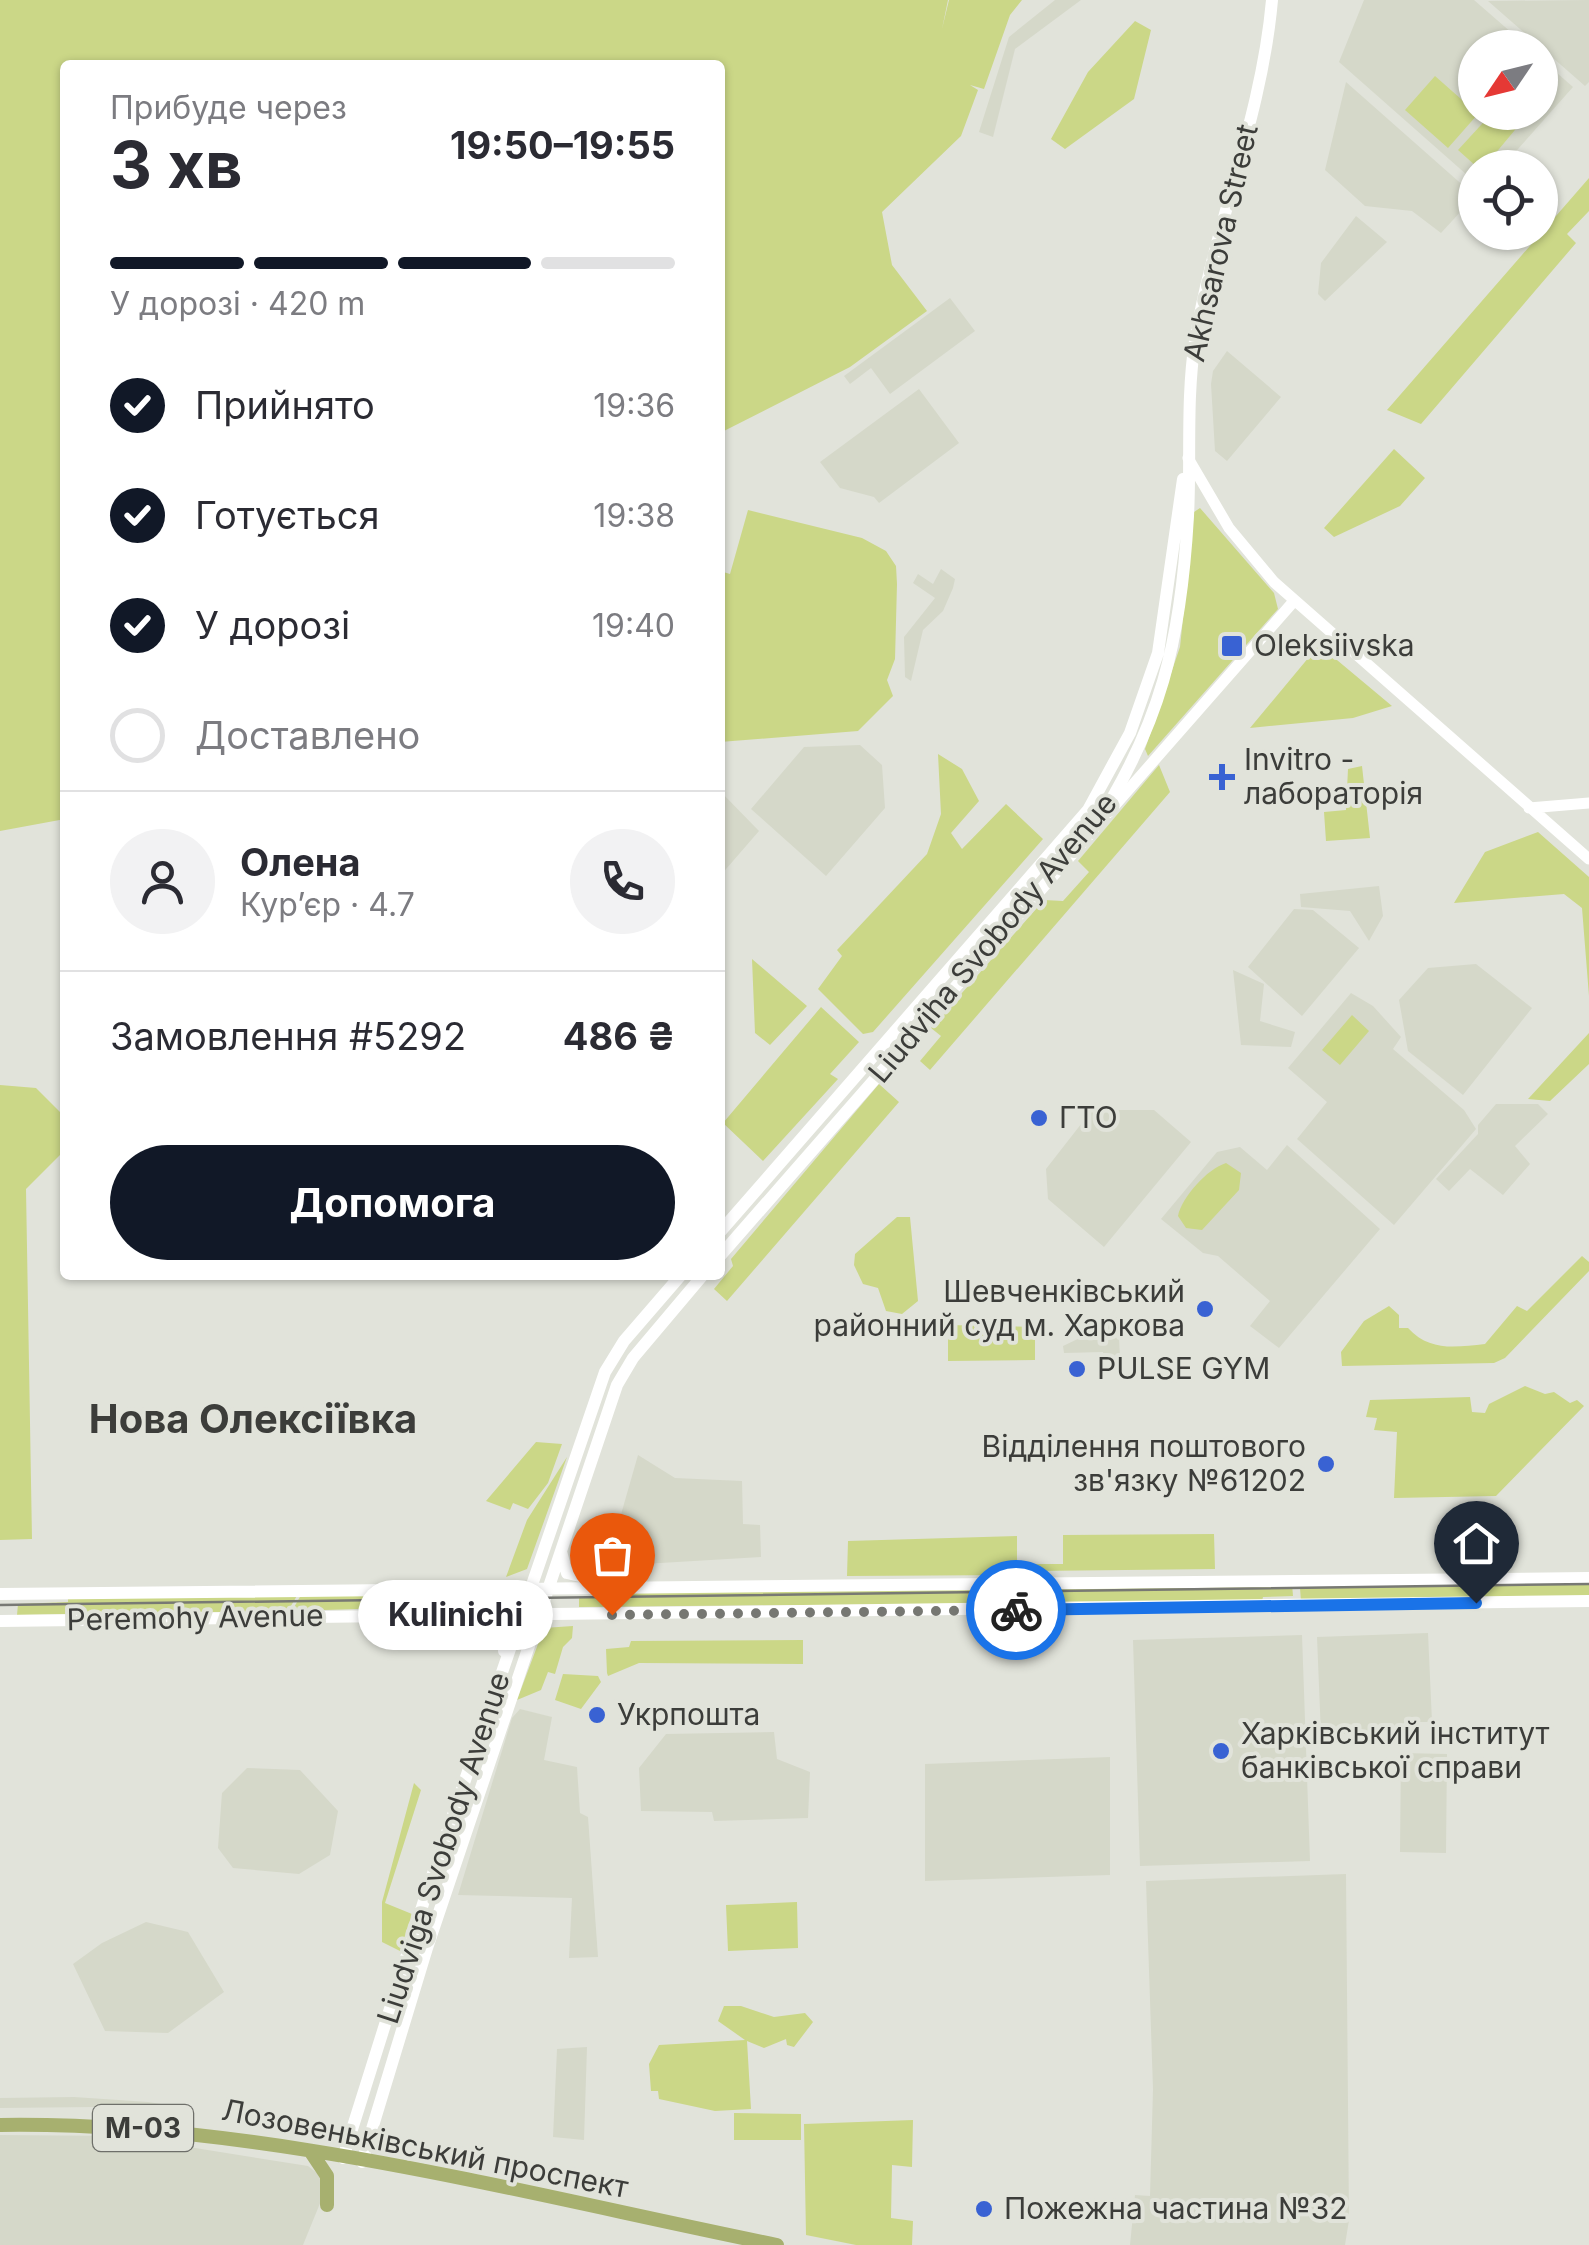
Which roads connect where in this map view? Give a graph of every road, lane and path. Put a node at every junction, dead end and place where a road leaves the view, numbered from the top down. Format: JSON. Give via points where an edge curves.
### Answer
{"nodes":[{"id":1,"x":1272,"y":0,"type":"edge"},
{"id":2,"x":1188,"y":457,"type":"junction"},
{"id":3,"x":1294,"y":602,"type":"junction"},
{"id":4,"x":1589,"y":803,"type":"edge"},
{"id":5,"x":1529,"y":808,"type":"junction"},
{"id":6,"x":1092,"y":831,"type":"junction"},
{"id":7,"x":1589,"y":859,"type":"edge"},
{"id":8,"x":725,"y":1226,"type":"edge"},
{"id":9,"x":725,"y":1250,"type":"edge"},
{"id":10,"x":678,"y":1280,"type":"edge"},
{"id":11,"x":699,"y":1280,"type":"edge"},
{"id":12,"x":561,"y":1549,"type":"junction"},
{"id":13,"x":1589,"y":1578,"type":"edge"},
{"id":14,"x":675,"y":1586,"type":"junction"},
{"id":15,"x":530,"y":1587,"type":"junction"},
{"id":16,"x":548,"y":1587,"type":"junction"},
{"id":17,"x":0,"y":1594,"type":"edge"},
{"id":18,"x":1589,"y":1602,"type":"edge"},
{"id":19,"x":409,"y":1616,"type":"junction"},
{"id":20,"x":520,"y":1617,"type":"junction"},
{"id":21,"x":539,"y":1617,"type":"junction"},
{"id":22,"x":0,"y":1621,"type":"edge"},
{"id":23,"x":500,"y":1676,"type":"junction"},
{"id":24,"x":0,"y":2124,"type":"edge"},
{"id":25,"x":310,"y":2151,"type":"junction"},
{"id":26,"x":343,"y":2158,"type":"junction"},
{"id":27,"x":362,"y":2162,"type":"junction"},
{"id":28,"x":327,"y":2206,"type":"dead end"},
{"id":29,"x":777,"y":2245,"type":"edge"}],
"edges":[{"from":1,"to":2,"type":"main road","name":"Akhsarova Street","via":[[1195,343]]},
{"from":2,"to":3,"type":"street","via":[[1229,528]]},
{"from":2,"to":6,"type":"main road","name":"Liudviha Svobody Avenue","via":[[1173,657],[1144,738]]},
{"from":2,"to":8,"type":"main road","via":[[1158,653],[1130,733],[1095,798]]},
{"from":3,"to":5,"type":"street"},
{"from":3,"to":6,"type":"street"},
{"from":4,"to":5,"type":"street"},
{"from":5,"to":7,"type":"street"},
{"from":6,"to":9,"type":"main road","name":"Liudviha Svobody Avenue"},
{"from":10,"to":15,"type":"main road","name":"Liudviga Svobody Avenue","via":[[605,1372]]},
{"from":11,"to":12,"type":"main road","via":[[621,1376]]},
{"from":12,"to":14,"type":"main road","via":[[564,1569],[576,1578]]},
{"from":12,"to":16,"type":"main road","name":"Liudviga Svobody Avenue"},
{"from":13,"to":14,"type":"main road","name":"Peremohy Avenue"},
{"from":14,"to":16,"type":"main road","name":"Peremohy Avenue"},
{"from":15,"to":16,"type":"main road","name":"Peremohy Avenue"},
{"from":15,"to":17,"type":"main road","name":"Peremohy Avenue"},
{"from":15,"to":20,"type":"main road","name":"Liudviga Svobody Avenue"},
{"from":16,"to":21,"type":"main road","name":"Liudviga Svobody Avenue"},
{"from":18,"to":21,"type":"main road","name":"Peremohy Avenue"},
{"from":19,"to":20,"type":"main road","name":"Peremohy Avenue"},
{"from":19,"to":22,"type":"main road","name":"Peremohy Avenue"},
{"from":19,"to":23,"type":"main road","via":[[494,1624],[505,1640]]},
{"from":20,"to":21,"type":"main road","name":"Peremohy Avenue"},
{"from":20,"to":23,"type":"main road","name":"Liudviga Svobody Avenue"},
{"from":21,"to":27,"type":"main road","name":"Liudviga Svobody Avenue"},
{"from":23,"to":26,"type":"main road","name":"Liudviga Svobody Avenue"},
{"from":24,"to":25,"type":"highway","name":"Лозовеньківський проспект","number":"М-03","via":[[106,2124]]},
{"from":25,"to":26,"type":"highway","name":"Лозовеньківський проспект","number":"М-03"},
{"from":25,"to":28,"type":"highway","via":[[327,2176]]},
{"from":26,"to":27,"type":"highway","name":"Лозовеньківський проспект","number":"М-03"},
{"from":27,"to":29,"type":"highway","name":"Лозовеньківський проспект","number":"М-03"}]}
